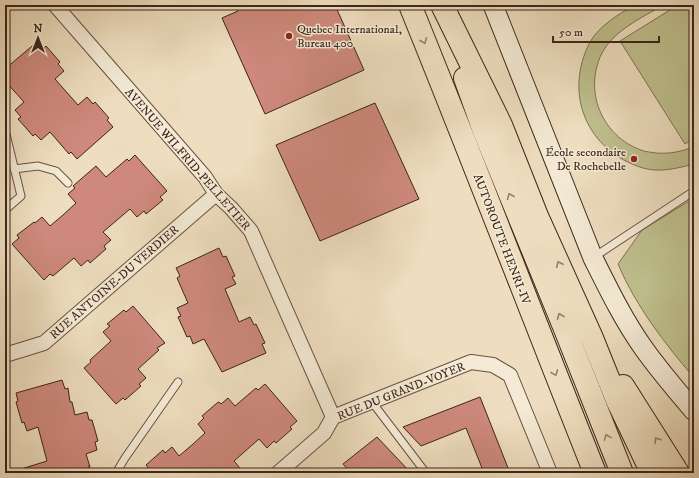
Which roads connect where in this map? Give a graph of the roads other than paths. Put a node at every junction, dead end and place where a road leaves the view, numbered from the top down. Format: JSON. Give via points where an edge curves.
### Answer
{"nodes":[{"id":1,"x":55,"y":5,"type":"edge"},
{"id":2,"x":410,"y":5,"type":"edge"},
{"id":3,"x":438,"y":5,"type":"edge"},
{"id":4,"x":442,"y":5,"type":"edge"},
{"id":5,"x":493,"y":5,"type":"edge"},
{"id":6,"x":5,"y":130,"type":"edge"},
{"id":7,"x":14,"y":169,"type":"junction"},
{"id":8,"x":68,"y":183,"type":"dead end"},
{"id":9,"x":694,"y":191,"type":"edge"},
{"id":10,"x":216,"y":194,"type":"junction"},
{"id":11,"x":5,"y":210,"type":"edge"},
{"id":12,"x":593,"y":258,"type":"junction"},
{"id":13,"x":592,"y":338,"type":"junction"},
{"id":14,"x":5,"y":355,"type":"edge"},
{"id":15,"x":178,"y":382,"type":"dead end"},
{"id":16,"x":372,"y":402,"type":"junction"},
{"id":17,"x":694,"y":411,"type":"edge"},
{"id":18,"x":333,"y":417,"type":"junction"},
{"id":19,"x":116,"y":473,"type":"edge"},
{"id":20,"x":278,"y":473,"type":"edge"},
{"id":21,"x":426,"y":473,"type":"edge"},
{"id":22,"x":550,"y":473,"type":"edge"},
{"id":23,"x":595,"y":473,"type":"edge"},
{"id":24,"x":622,"y":473,"type":"edge"},
{"id":25,"x":652,"y":473,"type":"edge"},
{"id":26,"x":678,"y":473,"type":"edge"}],
"edges":[{"from":1,"to":10,"type":"street","name":"AVENUE WILFRID-PELLETIER","via":[[205,177]]},
{"from":2,"to":23,"type":"highway","name":"AUTOROUTE HENRI-IV","one_way":true},
{"from":24,"to":3,"type":"highway","name":"AUTOROUTE HENRI-IV","one_way":true,"via":[[484,131]]},
{"from":13,"to":4,"type":"highway","one_way":true,"via":[[537,216],[501,124]]},
{"from":5,"to":12,"type":"street"},
{"from":6,"to":7,"type":"lane"},
{"from":7,"to":8,"type":"lane","via":[[38,166],[56,171]]},
{"from":7,"to":11,"type":"lane","via":[[21,196]]},
{"from":9,"to":12,"type":"lane"},
{"from":10,"to":14,"type":"street","name":"RUE ANTOINE-DU VERDIER","via":[[44,343]]},
{"from":10,"to":18,"type":"street","name":"AVENUE WILFRID-PELLETIER","via":[[251,231]]},
{"from":12,"to":17,"type":"street","via":[[641,345],[660,372]]},
{"from":13,"to":25,"type":"highway","via":[[617,400]]},
{"from":26,"to":13,"type":"highway","one_way":true},
{"from":15,"to":19,"type":"lane"},
{"from":16,"to":18,"type":"street","name":"RUE DU GRAND-VOYER"},
{"from":16,"to":21,"type":"lane"},
{"from":16,"to":22,"type":"street","name":"RUE DU GRAND-VOYER","via":[[471,362],[493,365],[510,375]]},
{"from":18,"to":20,"type":"street","name":"RUE DU GRAND-VOYER","via":[[324,433]]}]}
